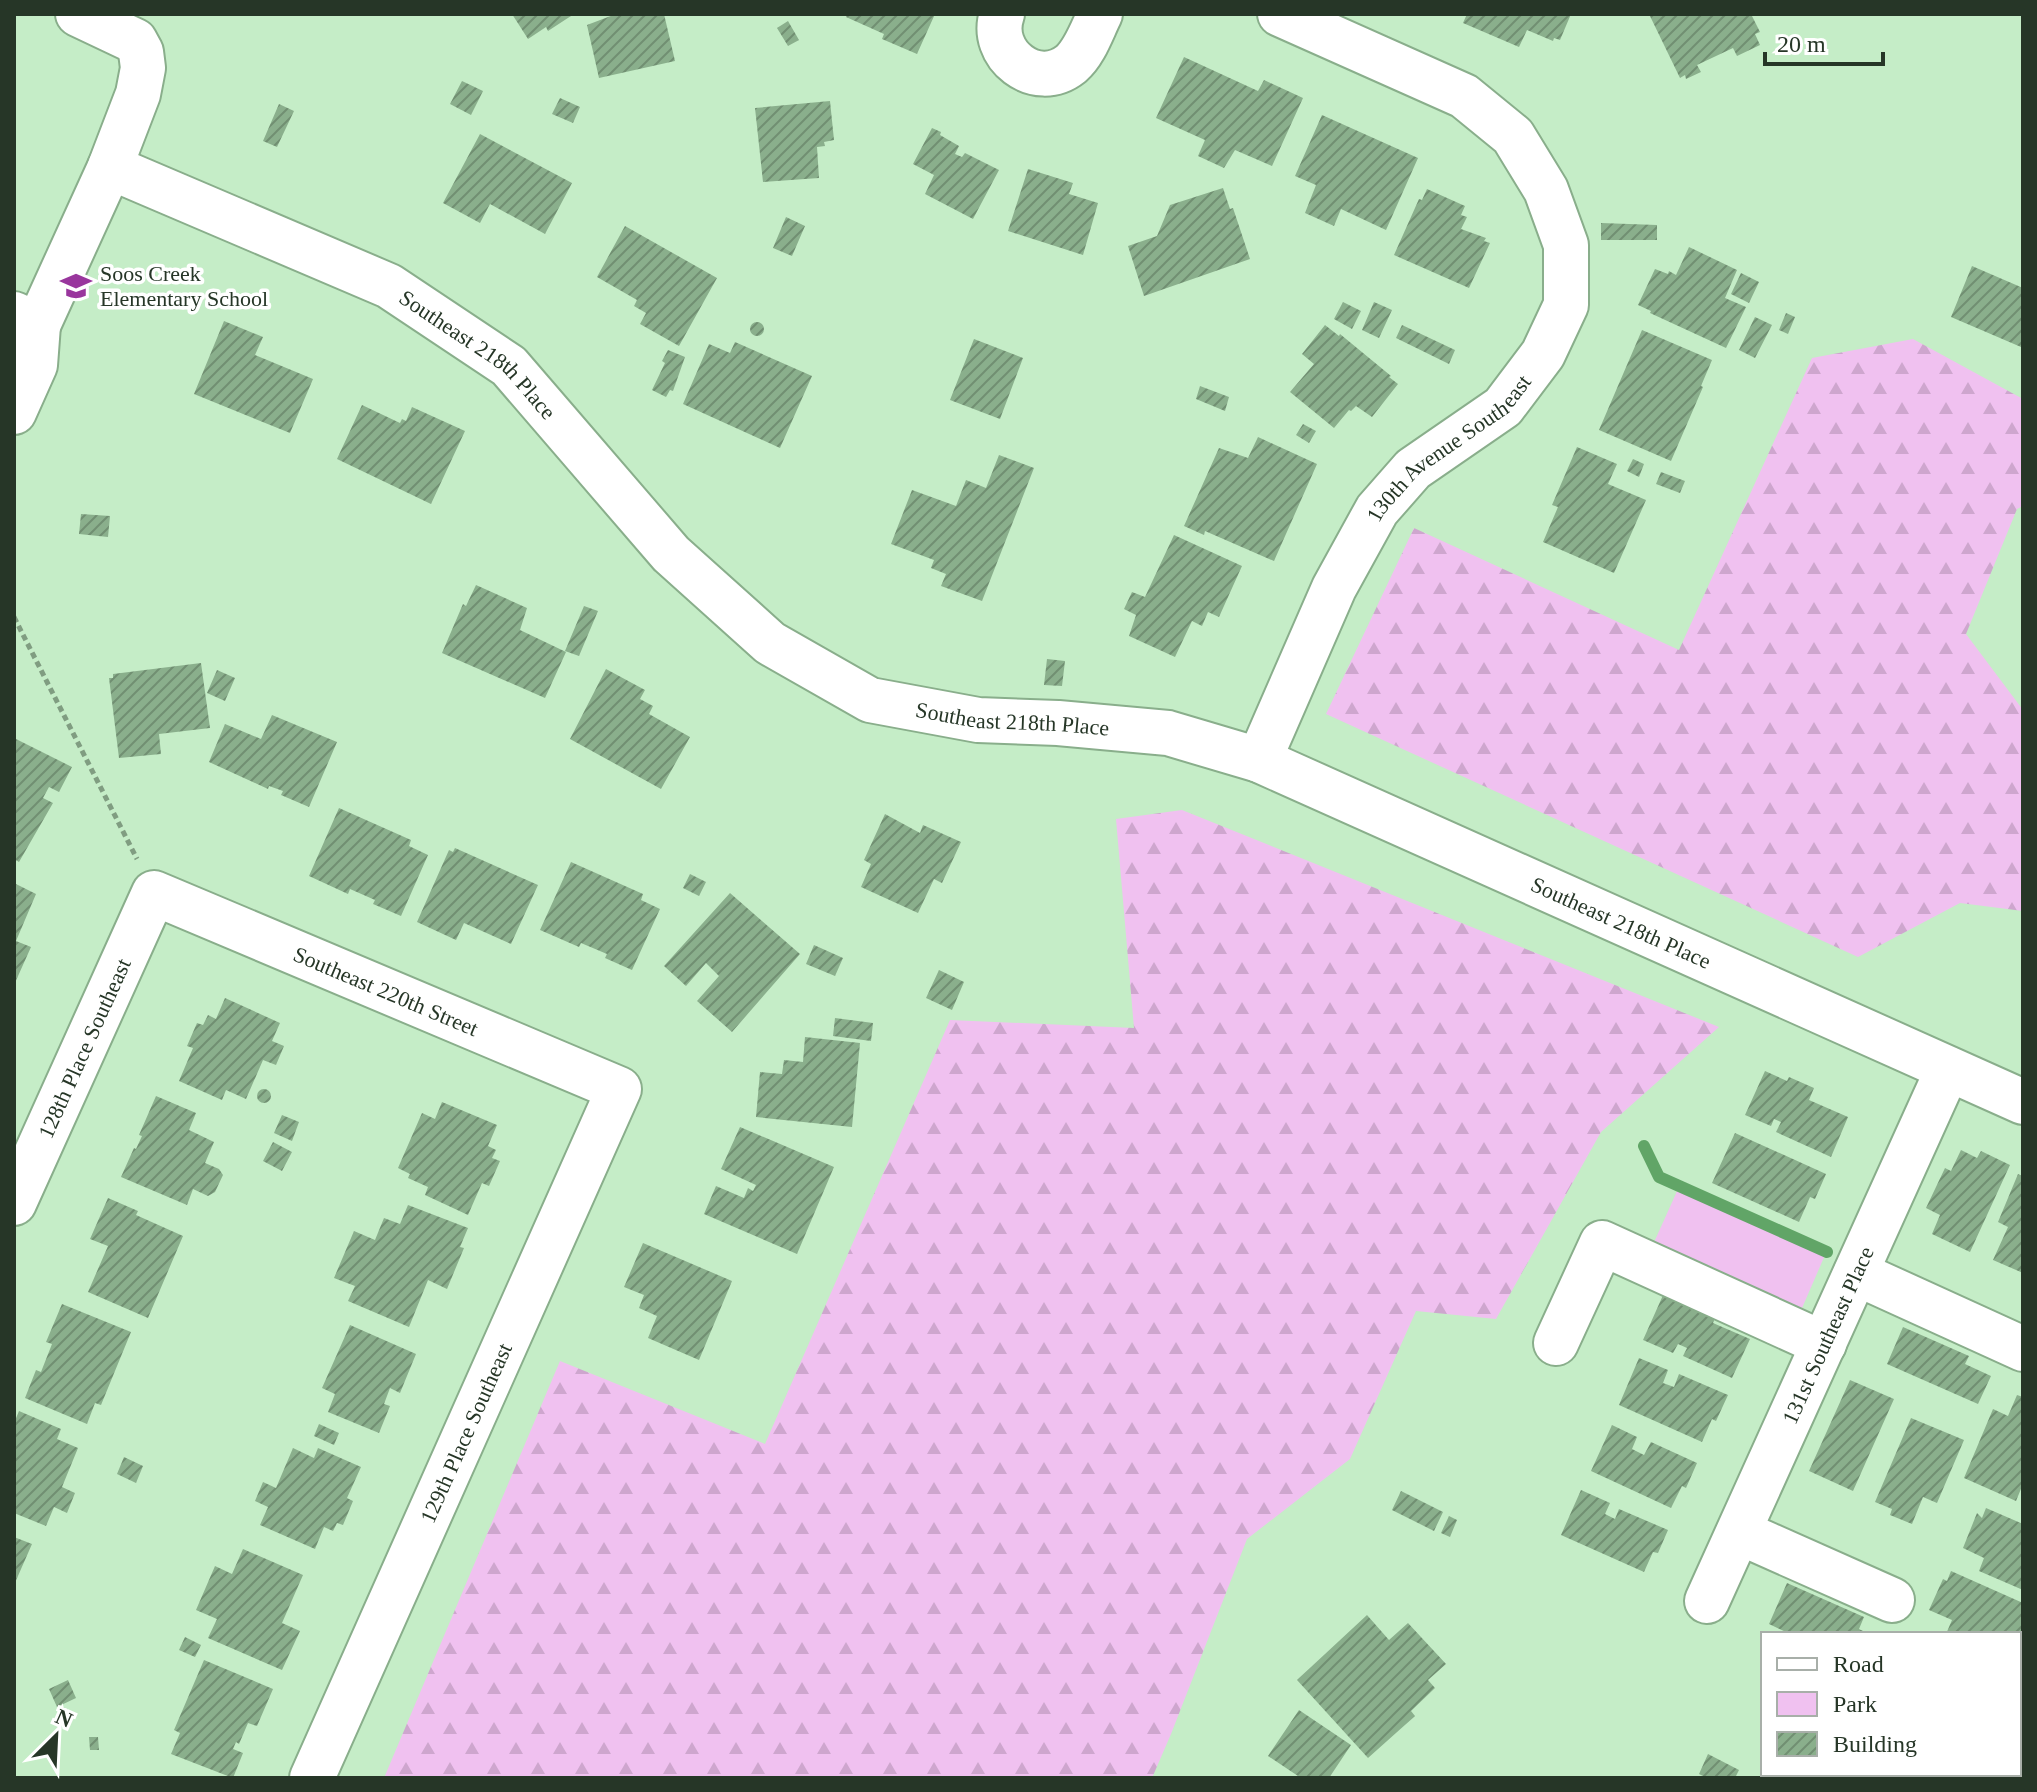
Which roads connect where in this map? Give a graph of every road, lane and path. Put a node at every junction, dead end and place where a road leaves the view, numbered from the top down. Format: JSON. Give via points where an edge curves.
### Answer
{"nodes":[{"id":1,"x":78,"y":14,"type":"edge"},
{"id":2,"x":1002,"y":14,"type":"edge"},
{"id":3,"x":1100,"y":14,"type":"edge"},
{"id":4,"x":1280,"y":14,"type":"edge"},
{"id":5,"x":110,"y":167,"type":"junction"},
{"id":6,"x":26,"y":320,"type":"edge"},
{"id":7,"x":14,"y":412,"type":"edge"},
{"id":8,"x":14,"y":617,"type":"edge"},
{"id":9,"x":1259,"y":760,"type":"junction"},
{"id":10,"x":154,"y":893,"type":"junction"},
{"id":11,"x":1948,"y":1069,"type":"junction"},
{"id":12,"x":619,"y":1089,"type":"joint"},
{"id":13,"x":2023,"y":1102,"type":"edge"},
{"id":14,"x":14,"y":1203,"type":"edge"},
{"id":15,"x":1856,"y":1273,"type":"junction"},
{"id":16,"x":1556,"y":1343,"type":"dead end"},
{"id":17,"x":1824,"y":1344,"type":"junction"},
{"id":18,"x":2023,"y":1349,"type":"edge"},
{"id":19,"x":1739,"y":1532,"type":"junction"},
{"id":20,"x":1892,"y":1600,"type":"dead end"},
{"id":21,"x":1707,"y":1601,"type":"dead end"},
{"id":22,"x":312,"y":1778,"type":"edge"}],
"edges":[{"from":1,"to":5,"type":"street","via":[[135,41],[141,52],[138,94]]},
{"from":2,"to":3,"type":"street","via":[[998,35],[1006,55],[1028,72],[1051,75],[1072,63]]},
{"from":4,"to":9,"type":"street","name":"130th Avenue Southeast","via":[[1464,96],[1513,136],[1546,190],[1566,245],[1566,305],[1543,354],[1503,407],[1413,469],[1377,510],[1334,588]]},
{"from":5,"to":6,"type":"street"},
{"from":5,"to":9,"type":"street","name":"Southeast 218th Place","via":[[389,286],[509,366],[671,554],[770,643],[870,700],[978,720],[1168,733]]},
{"from":6,"to":7,"type":"street","via":[[35,365]]},
{"from":8,"to":10,"type":"path"},
{"from":9,"to":11,"type":"street","name":"Southeast 218th Place"},
{"from":10,"to":12,"type":"street","name":"Southeast 220th Street"},
{"from":10,"to":14,"type":"street","name":"128th Place Southeast"},
{"from":11,"to":13,"type":"street","name":"Southeast 218th Place"},
{"from":11,"to":15,"type":"street","name":"131st Southeast Place"},
{"from":12,"to":22,"type":"street","name":"129th Place Southeast"},
{"from":15,"to":17,"type":"street","name":"131st Southeast Place"},
{"from":15,"to":18,"type":"street"},
{"from":16,"to":17,"type":"street","via":[[1602,1243]]},
{"from":17,"to":19,"type":"street","name":"131st Southeast Place"},
{"from":19,"to":20,"type":"street"},
{"from":19,"to":21,"type":"street","name":"131st Southeast Place"}]}
